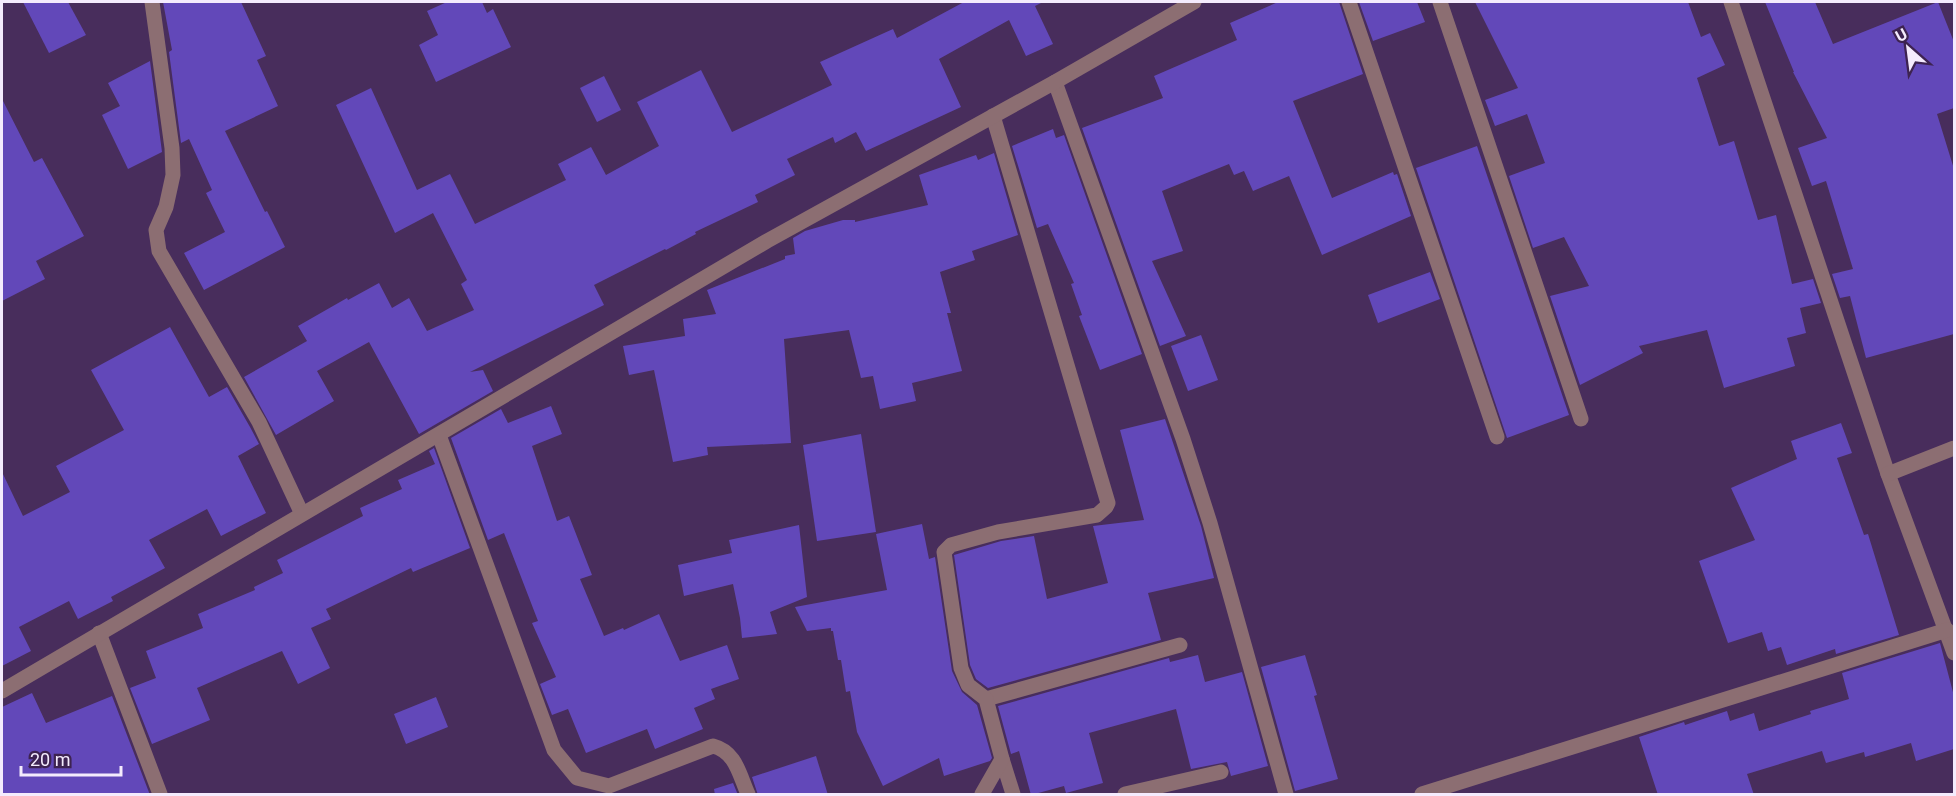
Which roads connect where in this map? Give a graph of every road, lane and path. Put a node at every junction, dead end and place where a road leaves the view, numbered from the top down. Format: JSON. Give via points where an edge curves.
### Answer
{"nodes":[{"id":1,"x":152,"y":2,"type":"edge"},
{"id":2,"x":1194,"y":2,"type":"edge"},
{"id":3,"x":1349,"y":2,"type":"edge"},
{"id":4,"x":1440,"y":2,"type":"edge"},
{"id":5,"x":1731,"y":2,"type":"edge"},
{"id":6,"x":1055,"y":82,"type":"junction"},
{"id":7,"x":993,"y":116,"type":"junction"},
{"id":8,"x":1581,"y":419,"type":"dead end"},
{"id":9,"x":439,"y":435,"type":"junction"},
{"id":10,"x":1497,"y":437,"type":"dead end"},
{"id":11,"x":1954,"y":448,"type":"edge"},
{"id":12,"x":1888,"y":474,"type":"junction"},
{"id":13,"x":302,"y":514,"type":"junction"},
{"id":14,"x":1947,"y":630,"type":"junction"},
{"id":15,"x":99,"y":633,"type":"junction"},
{"id":16,"x":1180,"y":645,"type":"dead end"},
{"id":17,"x":1954,"y":653,"type":"edge"},
{"id":18,"x":2,"y":691,"type":"edge"},
{"id":19,"x":986,"y":699,"type":"junction"},
{"id":20,"x":1002,"y":759,"type":"junction"},
{"id":21,"x":1221,"y":772,"type":"dead end"},
{"id":22,"x":160,"y":795,"type":"edge"},
{"id":23,"x":748,"y":795,"type":"edge"},
{"id":24,"x":981,"y":795,"type":"edge"},
{"id":25,"x":1013,"y":795,"type":"edge"},
{"id":26,"x":1125,"y":795,"type":"edge"},
{"id":27,"x":1286,"y":795,"type":"edge"},
{"id":28,"x":1422,"y":795,"type":"edge"}],
"edges":[{"from":1,"to":13,"type":"street","via":[[173,175],[156,230],[159,251],[259,422]]},
{"from":2,"to":6,"type":"street"},
{"from":3,"to":10,"type":"street"},
{"from":4,"to":8,"type":"street"},
{"from":5,"to":12,"type":"street"},
{"from":6,"to":7,"type":"street"},
{"from":6,"to":27,"type":"street","via":[[1190,460]]},
{"from":7,"to":9,"type":"street","via":[[767,241]]},
{"from":7,"to":19,"type":"street","via":[[1108,503],[1097,515],[998,532],[951,545],[944,552],[961,668],[968,685]]},
{"from":9,"to":13,"type":"street"},
{"from":9,"to":23,"type":"street","via":[[554,750],[577,778],[609,786],[712,746],[724,749],[732,757]]},
{"from":11,"to":12,"type":"street"},
{"from":12,"to":14,"type":"street"},
{"from":13,"to":15,"type":"street"},
{"from":14,"to":17,"type":"street"},
{"from":14,"to":28,"type":"street"},
{"from":15,"to":18,"type":"street"},
{"from":15,"to":22,"type":"street"},
{"from":16,"to":19,"type":"street"},
{"from":19,"to":20,"type":"street"},
{"from":20,"to":24,"type":"street"},
{"from":20,"to":25,"type":"street"},
{"from":21,"to":26,"type":"street"}]}
